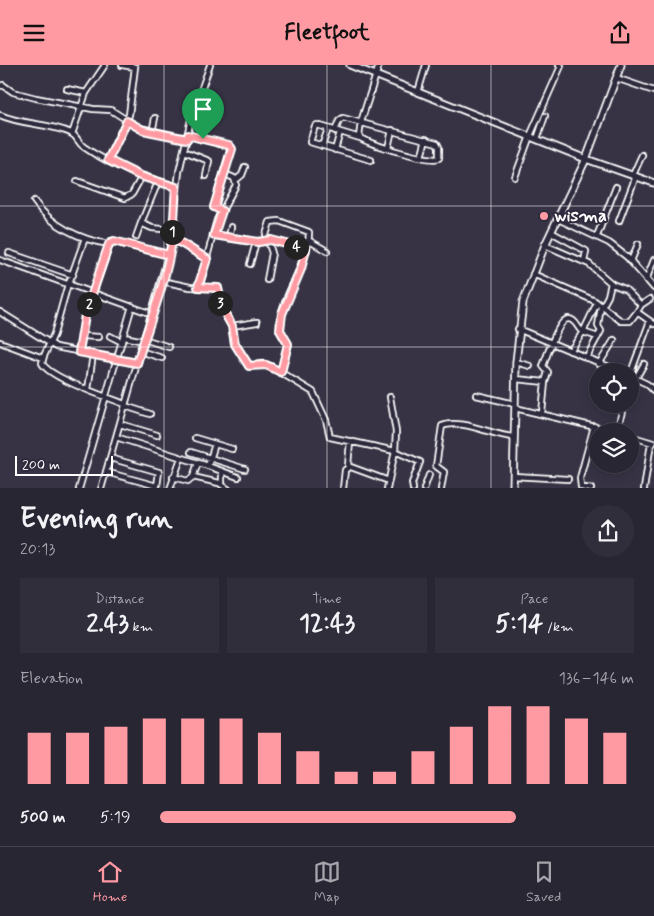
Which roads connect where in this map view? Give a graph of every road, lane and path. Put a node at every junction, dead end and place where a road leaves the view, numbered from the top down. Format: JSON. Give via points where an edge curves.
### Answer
{"nodes":[{"id":1,"x":105,"y":65,"type":"edge"},
{"id":2,"x":122,"y":65,"type":"edge"},
{"id":3,"x":210,"y":65,"type":"edge"},
{"id":4,"x":350,"y":65,"type":"edge"},
{"id":5,"x":379,"y":65,"type":"edge"},
{"id":6,"x":426,"y":65,"type":"edge"},
{"id":7,"x":559,"y":65,"type":"edge"},
{"id":8,"x":621,"y":65,"type":"edge"},
{"id":9,"x":376,"y":75,"type":"junction"},
{"id":10,"x":616,"y":78,"type":"junction"},
{"id":11,"x":0,"y":86,"type":"edge"},
{"id":12,"x":68,"y":89,"type":"dead end"},
{"id":13,"x":654,"y":91,"type":"edge"},
{"id":14,"x":418,"y":92,"type":"junction"},
{"id":15,"x":86,"y":93,"type":"junction"},
{"id":16,"x":81,"y":106,"type":"junction"},
{"id":17,"x":0,"y":115,"type":"edge"},
{"id":18,"x":545,"y":115,"type":"dead end"},
{"id":19,"x":155,"y":118,"type":"dead end"},
{"id":20,"x":127,"y":121,"type":"junction"},
{"id":21,"x":362,"y":122,"type":"junction"},
{"id":22,"x":328,"y":129,"type":"junction"},
{"id":23,"x":392,"y":130,"type":"junction"},
{"id":24,"x":152,"y":132,"type":"junction"},
{"id":25,"x":337,"y":132,"type":"junction"},
{"id":26,"x":72,"y":134,"type":"junction"},
{"id":27,"x":530,"y":136,"type":"junction"},
{"id":28,"x":187,"y":137,"type":"junction"},
{"id":29,"x":360,"y":138,"type":"junction"},
{"id":30,"x":426,"y":139,"type":"junction"},
{"id":31,"x":537,"y":139,"type":"junction"},
{"id":32,"x":585,"y":140,"type":"dead end"},
{"id":33,"x":593,"y":141,"type":"junction"},
{"id":34,"x":322,"y":146,"type":"junction"},
{"id":35,"x":388,"y":148,"type":"junction"},
{"id":36,"x":335,"y":150,"type":"junction"},
{"id":37,"x":184,"y":151,"type":"junction"},
{"id":38,"x":642,"y":155,"type":"dead end"},
{"id":39,"x":421,"y":157,"type":"junction"},
{"id":40,"x":586,"y":159,"type":"junction"},
{"id":41,"x":108,"y":160,"type":"junction"},
{"id":42,"x":371,"y":160,"type":"dead end"},
{"id":43,"x":245,"y":167,"type":"dead end"},
{"id":44,"x":225,"y":174,"type":"junction"},
{"id":45,"x":142,"y":176,"type":"junction"},
{"id":46,"x":206,"y":176,"type":"dead end"},
{"id":47,"x":634,"y":176,"type":"junction"},
{"id":48,"x":516,"y":177,"type":"dead end"},
{"id":49,"x":234,"y":178,"type":"junction"},
{"id":50,"x":77,"y":181,"type":"dead end"},
{"id":51,"x":158,"y":182,"type":"junction"},
{"id":52,"x":654,"y":183,"type":"edge"},
{"id":53,"x":176,"y":187,"type":"junction"},
{"id":54,"x":616,"y":187,"type":"dead end"},
{"id":55,"x":34,"y":201,"type":"dead end"},
{"id":56,"x":222,"y":211,"type":"junction"},
{"id":57,"x":558,"y":219,"type":"junction"},
{"id":58,"x":619,"y":221,"type":"dead end"},
{"id":59,"x":141,"y":223,"type":"junction"},
{"id":60,"x":231,"y":227,"type":"dead end"},
{"id":61,"x":172,"y":230,"type":"junction"},
{"id":62,"x":551,"y":232,"type":"junction"},
{"id":63,"x":214,"y":235,"type":"junction"},
{"id":64,"x":597,"y":236,"type":"junction"},
{"id":65,"x":136,"y":237,"type":"dead end"},
{"id":66,"x":229,"y":237,"type":"junction"},
{"id":67,"x":85,"y":239,"type":"junction"},
{"id":68,"x":172,"y":240,"type":"junction"},
{"id":69,"x":267,"y":240,"type":"junction"},
{"id":70,"x":308,"y":240,"type":"junction"},
{"id":71,"x":256,"y":242,"type":"junction"},
{"id":72,"x":109,"y":244,"type":"junction"},
{"id":73,"x":638,"y":244,"type":"dead end"},
{"id":74,"x":544,"y":245,"type":"junction"},
{"id":75,"x":306,"y":249,"type":"junction"},
{"id":76,"x":327,"y":251,"type":"dead end"},
{"id":77,"x":9,"y":253,"type":"dead end"},
{"id":78,"x":169,"y":255,"type":"junction"},
{"id":79,"x":207,"y":259,"type":"junction"},
{"id":80,"x":0,"y":260,"type":"edge"},
{"id":81,"x":654,"y":260,"type":"edge"},
{"id":82,"x":630,"y":261,"type":"junction"},
{"id":83,"x":584,"y":262,"type":"junction"},
{"id":84,"x":250,"y":264,"type":"dead end"},
{"id":85,"x":533,"y":274,"type":"junction"},
{"id":86,"x":73,"y":275,"type":"junction"},
{"id":87,"x":267,"y":280,"type":"dead end"},
{"id":88,"x":646,"y":280,"type":"junction"},
{"id":89,"x":162,"y":281,"type":"junction"},
{"id":90,"x":611,"y":283,"type":"junction"},
{"id":91,"x":68,"y":284,"type":"junction"},
{"id":92,"x":198,"y":287,"type":"junction"},
{"id":93,"x":654,"y":288,"type":"edge"},
{"id":94,"x":91,"y":294,"type":"junction"},
{"id":95,"x":650,"y":299,"type":"dead end"},
{"id":96,"x":600,"y":305,"type":"junction"},
{"id":97,"x":641,"y":305,"type":"junction"},
{"id":98,"x":132,"y":306,"type":"junction"},
{"id":99,"x":0,"y":312,"type":"edge"},
{"id":100,"x":637,"y":312,"type":"junction"},
{"id":101,"x":152,"y":314,"type":"junction"},
{"id":102,"x":257,"y":322,"type":"dead end"},
{"id":103,"x":652,"y":323,"type":"edge"},
{"id":104,"x":232,"y":326,"type":"junction"},
{"id":105,"x":518,"y":329,"type":"junction"},
{"id":106,"x":584,"y":332,"type":"junction"},
{"id":107,"x":82,"y":336,"type":"junction"},
{"id":108,"x":110,"y":336,"type":"dead end"},
{"id":109,"x":99,"y":337,"type":"dead end"},
{"id":110,"x":124,"y":337,"type":"junction"},
{"id":111,"x":598,"y":337,"type":"junction"},
{"id":112,"x":144,"y":340,"type":"junction"},
{"id":113,"x":614,"y":340,"type":"dead end"},
{"id":114,"x":0,"y":342,"type":"edge"},
{"id":115,"x":49,"y":343,"type":"junction"},
{"id":116,"x":122,"y":343,"type":"junction"},
{"id":117,"x":553,"y":344,"type":"junction"},
{"id":118,"x":169,"y":347,"type":"dead end"},
{"id":119,"x":140,"y":351,"type":"junction"},
{"id":120,"x":570,"y":351,"type":"junction"},
{"id":121,"x":79,"y":352,"type":"junction"},
{"id":122,"x":94,"y":354,"type":"junction"},
{"id":123,"x":43,"y":357,"type":"junction"},
{"id":124,"x":162,"y":358,"type":"dead end"},
{"id":125,"x":586,"y":358,"type":"junction"},
{"id":126,"x":117,"y":359,"type":"junction"},
{"id":127,"x":516,"y":362,"type":"junction"},
{"id":128,"x":137,"y":363,"type":"junction"},
{"id":129,"x":598,"y":363,"type":"edge"},
{"id":130,"x":601,"y":363,"type":"edge"},
{"id":131,"x":635,"y":363,"type":"edge"},
{"id":132,"x":644,"y":364,"type":"dead end"},
{"id":133,"x":530,"y":366,"type":"dead end"},
{"id":134,"x":281,"y":372,"type":"junction"},
{"id":135,"x":639,"y":373,"type":"edge"},
{"id":136,"x":516,"y":379,"type":"junction"},
{"id":137,"x":639,"y":380,"type":"edge"},
{"id":138,"x":545,"y":382,"type":"junction"},
{"id":139,"x":88,"y":390,"type":"junction"},
{"id":140,"x":654,"y":391,"type":"edge"},
{"id":141,"x":476,"y":395,"type":"dead end"},
{"id":142,"x":104,"y":396,"type":"junction"},
{"id":143,"x":390,"y":397,"type":"dead end"},
{"id":144,"x":125,"y":405,"type":"junction"},
{"id":145,"x":515,"y":406,"type":"junction"},
{"id":146,"x":542,"y":413,"type":"junction"},
{"id":147,"x":150,"y":414,"type":"dead end"},
{"id":148,"x":120,"y":424,"type":"junction"},
{"id":149,"x":589,"y":425,"type":"edge"},
{"id":150,"x":157,"y":435,"type":"dead end"},
{"id":151,"x":116,"y":437,"type":"junction"},
{"id":152,"x":514,"y":437,"type":"junction"},
{"id":153,"x":195,"y":438,"type":"dead end"},
{"id":154,"x":639,"y":439,"type":"edge"},
{"id":155,"x":350,"y":441,"type":"junction"},
{"id":156,"x":653,"y":443,"type":"edge"},
{"id":157,"x":215,"y":444,"type":"junction"},
{"id":158,"x":589,"y":445,"type":"edge"},
{"id":159,"x":232,"y":449,"type":"dead end"},
{"id":160,"x":395,"y":451,"type":"junction"},
{"id":161,"x":191,"y":452,"type":"dead end"},
{"id":162,"x":110,"y":458,"type":"junction"},
{"id":163,"x":181,"y":458,"type":"junction"},
{"id":164,"x":210,"y":458,"type":"junction"},
{"id":165,"x":198,"y":463,"type":"junction"},
{"id":166,"x":208,"y":466,"type":"junction"},
{"id":167,"x":349,"y":467,"type":"junction"},
{"id":168,"x":245,"y":469,"type":"dead end"},
{"id":169,"x":222,"y":471,"type":"junction"},
{"id":170,"x":106,"y":472,"type":"junction"},
{"id":171,"x":429,"y":475,"type":"dead end"},
{"id":172,"x":513,"y":476,"type":"junction"},
{"id":173,"x":173,"y":477,"type":"junction"},
{"id":174,"x":193,"y":477,"type":"junction"},
{"id":175,"x":238,"y":477,"type":"dead end"},
{"id":176,"x":568,"y":479,"type":"dead end"},
{"id":177,"x":388,"y":481,"type":"junction"},
{"id":178,"x":222,"y":485,"type":"junction"},
{"id":179,"x":79,"y":488,"type":"edge"},
{"id":180,"x":101,"y":488,"type":"edge"},
{"id":181,"x":155,"y":488,"type":"edge"},
{"id":182,"x":170,"y":488,"type":"edge"},
{"id":183,"x":226,"y":488,"type":"edge"},
{"id":184,"x":343,"y":488,"type":"edge"},
{"id":185,"x":387,"y":488,"type":"edge"},
{"id":186,"x":414,"y":488,"type":"edge"},
{"id":187,"x":424,"y":488,"type":"edge"},
{"id":188,"x":441,"y":488,"type":"edge"},
{"id":189,"x":513,"y":488,"type":"edge"},
{"id":190,"x":582,"y":488,"type":"edge"},
{"id":191,"x":644,"y":488,"type":"edge"}],
"edges":[{"from":1,"to":15,"type":"street"},
{"from":2,"to":20,"type":"street","via":[[135,66],[136,69]]},
{"from":3,"to":28,"type":"street"},
{"from":4,"to":9,"type":"main road"},
{"from":5,"to":9,"type":"street"},
{"from":6,"to":14,"type":"street"},
{"from":7,"to":27,"type":"street"},
{"from":8,"to":10,"type":"main road"},
{"from":9,"to":14,"type":"main road"},
{"from":9,"to":21,"type":"street"},
{"from":10,"to":13,"type":"street"},
{"from":10,"to":33,"type":"main road"},
{"from":11,"to":16,"type":"street","via":[[36,98]]},
{"from":12,"to":15,"type":"street"},
{"from":14,"to":27,"type":"main road"},
{"from":15,"to":16,"type":"street"},
{"from":16,"to":20,"type":"street","via":[[113,111]]},
{"from":16,"to":26,"type":"street"},
{"from":17,"to":26,"type":"street"},
{"from":18,"to":31,"type":"street"},
{"from":19,"to":24,"type":"street"},
{"from":20,"to":24,"type":"street"},
{"from":20,"to":41,"type":"street"},
{"from":21,"to":23,"type":"street"},
{"from":21,"to":25,"type":"street","via":[[343,117]]},
{"from":21,"to":29,"type":"street"},
{"from":22,"to":25,"type":"street"},
{"from":22,"to":34,"type":"street"},
{"from":22,"to":34,"type":"street","via":[[315,126],[310,141]]},
{"from":23,"to":30,"type":"street"},
{"from":23,"to":35,"type":"street"},
{"from":24,"to":28,"type":"street"},
{"from":25,"to":29,"type":"street"},
{"from":25,"to":36,"type":"street"},
{"from":26,"to":41,"type":"street","via":[[82,146]]},
{"from":27,"to":31,"type":"main road"},
{"from":27,"to":48,"type":"street"},
{"from":28,"to":37,"type":"street"},
{"from":28,"to":44,"type":"street","via":[[231,147]]},
{"from":29,"to":35,"type":"street"},
{"from":30,"to":39,"type":"street"},
{"from":30,"to":39,"type":"street","via":[[438,143],[439,158],[433,161]]},
{"from":31,"to":40,"type":"main road"},
{"from":32,"to":33,"type":"street"},
{"from":33,"to":40,"type":"main road"},
{"from":34,"to":36,"type":"street"},
{"from":35,"to":39,"type":"street"},
{"from":36,"to":42,"type":"street"},
{"from":37,"to":46,"type":"street","via":[[209,161]]},
{"from":37,"to":53,"type":"street"},
{"from":38,"to":47,"type":"street"},
{"from":40,"to":47,"type":"main road"},
{"from":40,"to":57,"type":"main road"},
{"from":41,"to":45,"type":"street"},
{"from":43,"to":49,"type":"street","via":[[242,175]]},
{"from":44,"to":49,"type":"street"},
{"from":44,"to":56,"type":"street","via":[[214,207]]},
{"from":45,"to":50,"type":"street","via":[[132,194],[125,198]]},
{"from":45,"to":51,"type":"street"},
{"from":47,"to":52,"type":"main road"},
{"from":47,"to":58,"type":"street"},
{"from":49,"to":56,"type":"street","via":[[235,188]]},
{"from":51,"to":53,"type":"street"},
{"from":51,"to":59,"type":"street"},
{"from":53,"to":61,"type":"street"},
{"from":54,"to":64,"type":"street"},
{"from":55,"to":67,"type":"street","via":[[46,216]]},
{"from":56,"to":63,"type":"street"},
{"from":57,"to":62,"type":"main road"},
{"from":57,"to":64,"type":"street"},
{"from":59,"to":61,"type":"street"},
{"from":59,"to":65,"type":"street"},
{"from":60,"to":66,"type":"street"},
{"from":61,"to":68,"type":"street"},
{"from":62,"to":74,"type":"main road"},
{"from":62,"to":83,"type":"street","via":[[586,251]]},
{"from":63,"to":66,"type":"street"},
{"from":63,"to":79,"type":"street"},
{"from":64,"to":82,"type":"street"},
{"from":66,"to":71,"type":"street"},
{"from":67,"to":72,"type":"street"},
{"from":67,"to":86,"type":"street"},
{"from":68,"to":78,"type":"street"},
{"from":68,"to":79,"type":"street"},
{"from":69,"to":70,"type":"street","via":[[266,230],[274,220],[308,231]]},
{"from":69,"to":71,"type":"street"},
{"from":69,"to":75,"type":"street"},
{"from":69,"to":87,"type":"street","via":[[272,253]]},
{"from":70,"to":75,"type":"street"},
{"from":70,"to":76,"type":"street"},
{"from":71,"to":84,"type":"street"},
{"from":72,"to":78,"type":"street","via":[[114,241]]},
{"from":72,"to":94,"type":"street"},
{"from":73,"to":82,"type":"street"},
{"from":74,"to":83,"type":"street"},
{"from":74,"to":85,"type":"main road"},
{"from":75,"to":134,"type":"street","via":[[282,314],[280,330],[288,344]]},
{"from":77,"to":86,"type":"street"},
{"from":78,"to":89,"type":"street"},
{"from":79,"to":92,"type":"street"},
{"from":80,"to":91,"type":"street"},
{"from":81,"to":88,"type":"street"},
{"from":82,"to":88,"type":"street"},
{"from":83,"to":90,"type":"street"},
{"from":85,"to":96,"type":"street"},
{"from":85,"to":105,"type":"main road"},
{"from":86,"to":91,"type":"street"},
{"from":88,"to":93,"type":"street"},
{"from":89,"to":92,"type":"street"},
{"from":89,"to":101,"type":"street"},
{"from":90,"to":96,"type":"street","via":[[608,296]]},
{"from":90,"to":97,"type":"street","via":[[625,289]]},
{"from":91,"to":94,"type":"street"},
{"from":91,"to":115,"type":"street"},
{"from":92,"to":104,"type":"street","via":[[218,288],[222,308]]},
{"from":94,"to":98,"type":"street"},
{"from":94,"to":107,"type":"street"},
{"from":95,"to":97,"type":"street"},
{"from":96,"to":100,"type":"street","via":[[625,322]]},
{"from":96,"to":106,"type":"street"},
{"from":96,"to":111,"type":"street","via":[[598,326],[602,331]]},
{"from":97,"to":100,"type":"street"},
{"from":98,"to":101,"type":"street"},
{"from":98,"to":110,"type":"street"},
{"from":99,"to":115,"type":"street"},
{"from":100,"to":103,"type":"street"},
{"from":101,"to":112,"type":"street"},
{"from":102,"to":104,"type":"street"},
{"from":103,"to":131,"type":"street"},
{"from":104,"to":134,"type":"street","via":[[235,344],[249,366],[266,365]]},
{"from":105,"to":117,"type":"street"},
{"from":105,"to":127,"type":"main road"},
{"from":106,"to":111,"type":"street"},
{"from":106,"to":117,"type":"street","via":[[576,322],[565,319],[558,326]]},
{"from":106,"to":120,"type":"street"},
{"from":107,"to":109,"type":"street"},
{"from":107,"to":121,"type":"street"},
{"from":108,"to":116,"type":"street"},
{"from":110,"to":112,"type":"street"},
{"from":110,"to":116,"type":"street"},
{"from":111,"to":125,"type":"street"},
{"from":112,"to":118,"type":"street"},
{"from":112,"to":119,"type":"street"},
{"from":113,"to":130,"type":"street"},
{"from":114,"to":123,"type":"street"},
{"from":115,"to":121,"type":"street"},
{"from":115,"to":123,"type":"street"},
{"from":116,"to":126,"type":"street"},
{"from":117,"to":120,"type":"street"},
{"from":117,"to":138,"type":"street","via":[[543,366],[548,372]]},
{"from":119,"to":124,"type":"street"},
{"from":119,"to":128,"type":"street"},
{"from":120,"to":125,"type":"street"},
{"from":121,"to":122,"type":"street"},
{"from":122,"to":126,"type":"street"},
{"from":122,"to":139,"type":"street"},
{"from":123,"to":139,"type":"street","via":[[46,369]]},
{"from":125,"to":129,"type":"street"},
{"from":126,"to":128,"type":"street"},
{"from":126,"to":142,"type":"street"},
{"from":127,"to":133,"type":"street"},
{"from":127,"to":136,"type":"main road"},
{"from":128,"to":144,"type":"street"},
{"from":132,"to":135,"type":"street"},
{"from":134,"to":155,"type":"street","via":[[313,392],[326,420],[329,436]]},
{"from":136,"to":138,"type":"street"},
{"from":136,"to":145,"type":"main road"},
{"from":137,"to":140,"type":"street"},
{"from":138,"to":146,"type":"street"},
{"from":139,"to":142,"type":"street"},
{"from":141,"to":145,"type":"street"},
{"from":142,"to":144,"type":"street"},
{"from":142,"to":179,"type":"street"},
{"from":143,"to":160,"type":"street","via":[[396,433]]},
{"from":144,"to":147,"type":"street"},
{"from":144,"to":148,"type":"street"},
{"from":145,"to":146,"type":"street"},
{"from":145,"to":152,"type":"main road"},
{"from":146,"to":149,"type":"street"},
{"from":148,"to":150,"type":"street"},
{"from":148,"to":151,"type":"street"},
{"from":151,"to":162,"type":"street"},
{"from":151,"to":163,"type":"street"},
{"from":152,"to":172,"type":"main road"},
{"from":152,"to":188,"type":"street","via":[[458,424],[442,426],[436,465],[444,472]]},
{"from":153,"to":157,"type":"street"},
{"from":154,"to":156,"type":"street"},
{"from":155,"to":160,"type":"street"},
{"from":155,"to":167,"type":"street"},
{"from":156,"to":191,"type":"street"},
{"from":157,"to":159,"type":"street"},
{"from":157,"to":164,"type":"street"},
{"from":158,"to":190,"type":"street","via":[[580,478]]},
{"from":160,"to":177,"type":"street"},
{"from":160,"to":186,"type":"street","via":[[420,462],[412,483]]},
{"from":161,"to":164,"type":"street"},
{"from":162,"to":170,"type":"street"},
{"from":162,"to":181,"type":"street","via":[[160,472]]},
{"from":163,"to":165,"type":"street"},
{"from":163,"to":173,"type":"street"},
{"from":164,"to":166,"type":"street"},
{"from":164,"to":168,"type":"street"},
{"from":165,"to":166,"type":"street"},
{"from":165,"to":174,"type":"street"},
{"from":166,"to":169,"type":"street"},
{"from":167,"to":177,"type":"street"},
{"from":167,"to":184,"type":"street","via":[[345,470]]},
{"from":169,"to":175,"type":"street"},
{"from":169,"to":178,"type":"street"},
{"from":170,"to":180,"type":"street"},
{"from":170,"to":181,"type":"street"},
{"from":171,"to":187,"type":"street"},
{"from":172,"to":176,"type":"street"},
{"from":172,"to":189,"type":"main road"},
{"from":173,"to":174,"type":"street","via":[[188,481]]},
{"from":173,"to":182,"type":"street"},
{"from":174,"to":178,"type":"street"},
{"from":177,"to":185,"type":"street"},
{"from":178,"to":183,"type":"street"}]}
